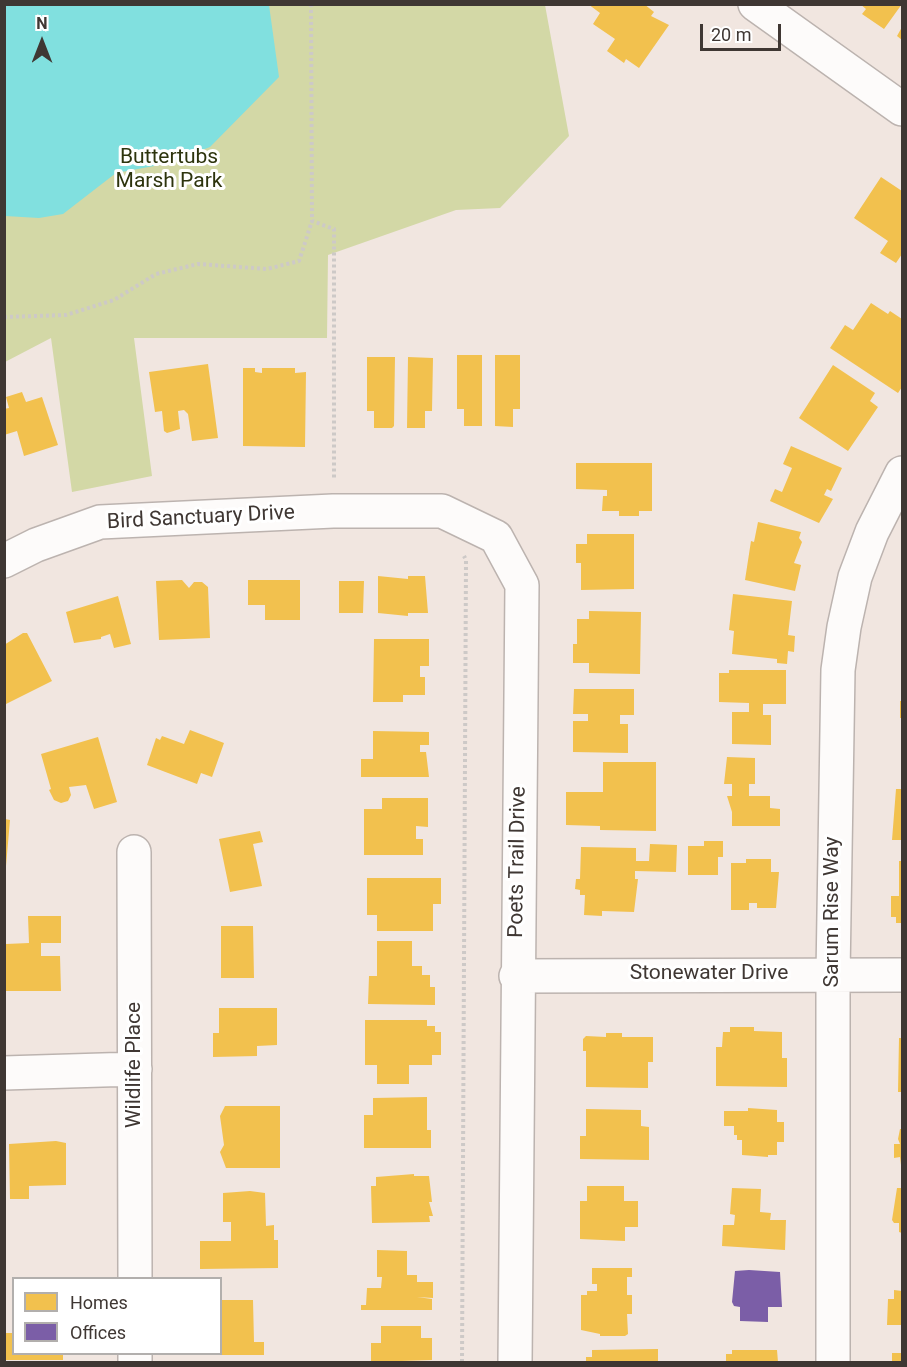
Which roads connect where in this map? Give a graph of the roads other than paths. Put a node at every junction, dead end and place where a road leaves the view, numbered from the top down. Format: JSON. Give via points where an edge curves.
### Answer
{"nodes":[{"id":1,"x":755,"y":4,"type":"edge"},
{"id":2,"x":903,"y":109,"type":"edge"},
{"id":3,"x":903,"y":473,"type":"edge"},
{"id":4,"x":333,"y":511,"type":"joint"},
{"id":5,"x":4,"y":561,"type":"edge"},
{"id":6,"x":134,"y":852,"type":"dead end"},
{"id":7,"x":832,"y":974,"type":"junction"},
{"id":8,"x":903,"y":975,"type":"edge"},
{"id":9,"x":516,"y":976,"type":"junction"},
{"id":10,"x":135,"y":1069,"type":"junction"},
{"id":11,"x":4,"y":1073,"type":"edge"},
{"id":12,"x":135,"y":1277,"type":"edge"},
{"id":13,"x":515,"y":1362,"type":"edge"},
{"id":14,"x":833,"y":1362,"type":"edge"}],
"edges":[{"from":1,"to":2,"type":"street"},
{"from":3,"to":7,"type":"street","name":"Sarum Rise Way","via":[[872,532],[855,577],[841,649],[835,715]]},
{"from":4,"to":5,"type":"street","name":"Bird Sanctuary Drive","via":[[100,522]]},
{"from":4,"to":9,"type":"street","name":"Poets Trail Drive","via":[[442,511],[496,537],[522,585]]},
{"from":6,"to":10,"type":"street","name":"Wildlife Place"},
{"from":7,"to":8,"type":"street","name":"Stonewater Drive"},
{"from":7,"to":9,"type":"street","name":"Stonewater Drive"},
{"from":7,"to":14,"type":"street","name":"Sarum Rise Way"},
{"from":9,"to":13,"type":"street","name":"Poets Trail Drive"},
{"from":10,"to":11,"type":"street"},
{"from":10,"to":12,"type":"street","name":"Wildlife Place"}]}
